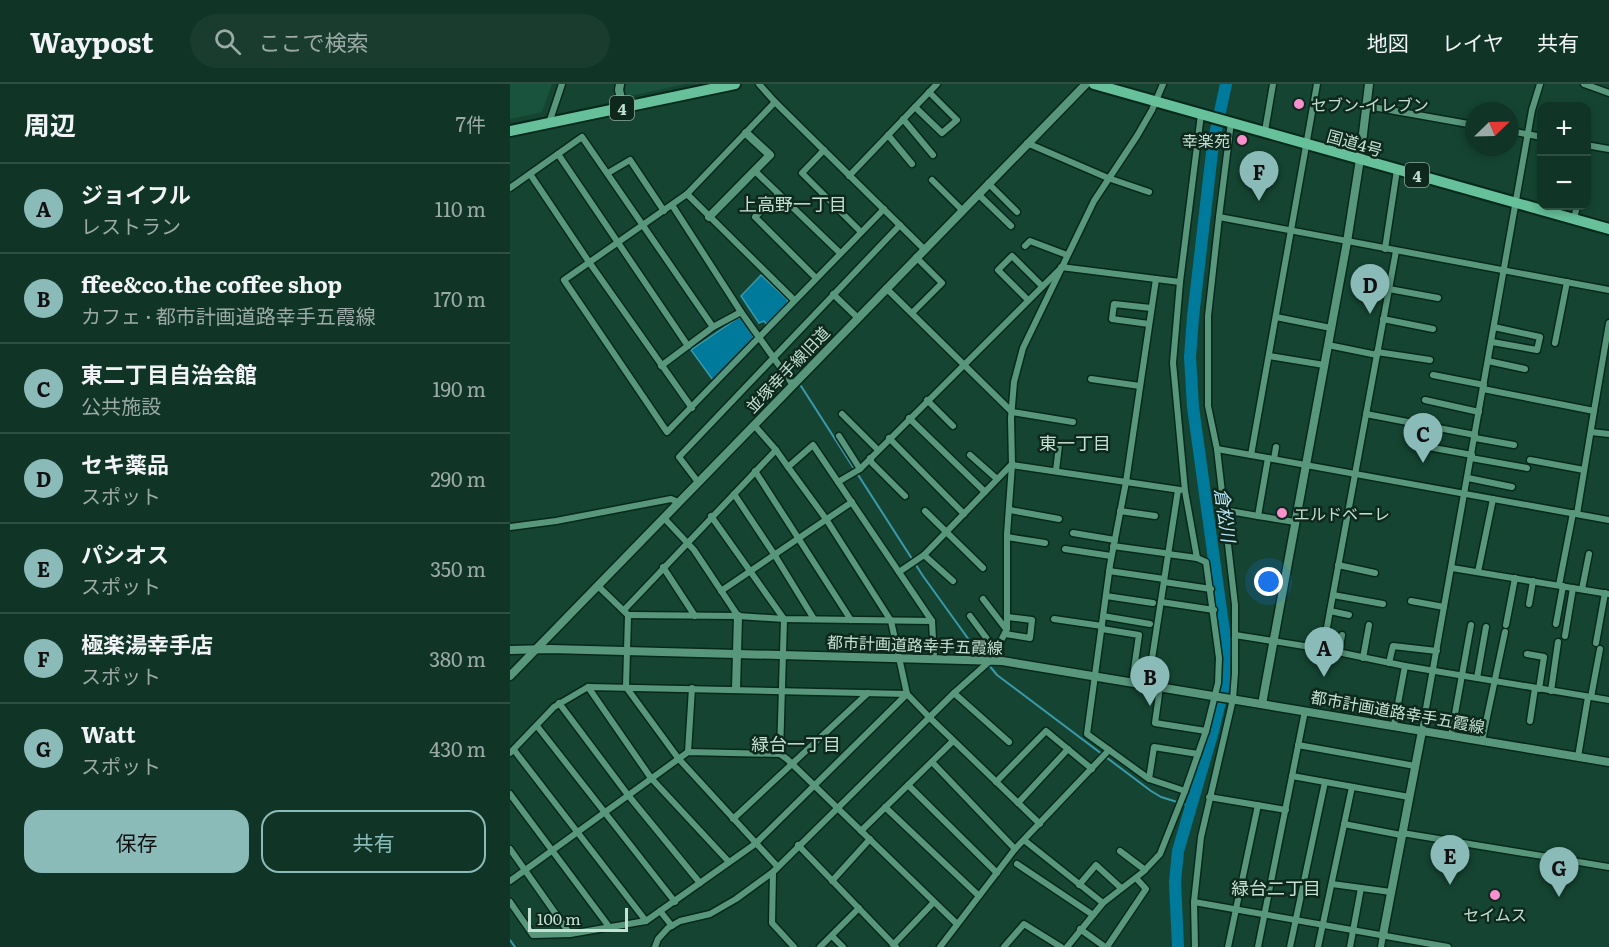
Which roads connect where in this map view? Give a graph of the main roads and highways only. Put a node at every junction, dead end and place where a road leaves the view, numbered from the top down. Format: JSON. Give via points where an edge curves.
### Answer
{"nodes":[{"id":1,"x":735,"y":84,"type":"edge"},
{"id":2,"x":1094,"y":84,"type":"edge"},
{"id":3,"x":510,"y":131,"type":"edge"},
{"id":4,"x":1609,"y":229,"type":"edge"}],
"edges":[{"from":1,"to":3,"type":"highway","number":"4"},
{"from":2,"to":4,"type":"highway","name":"国道4号","number":"4"}]}
